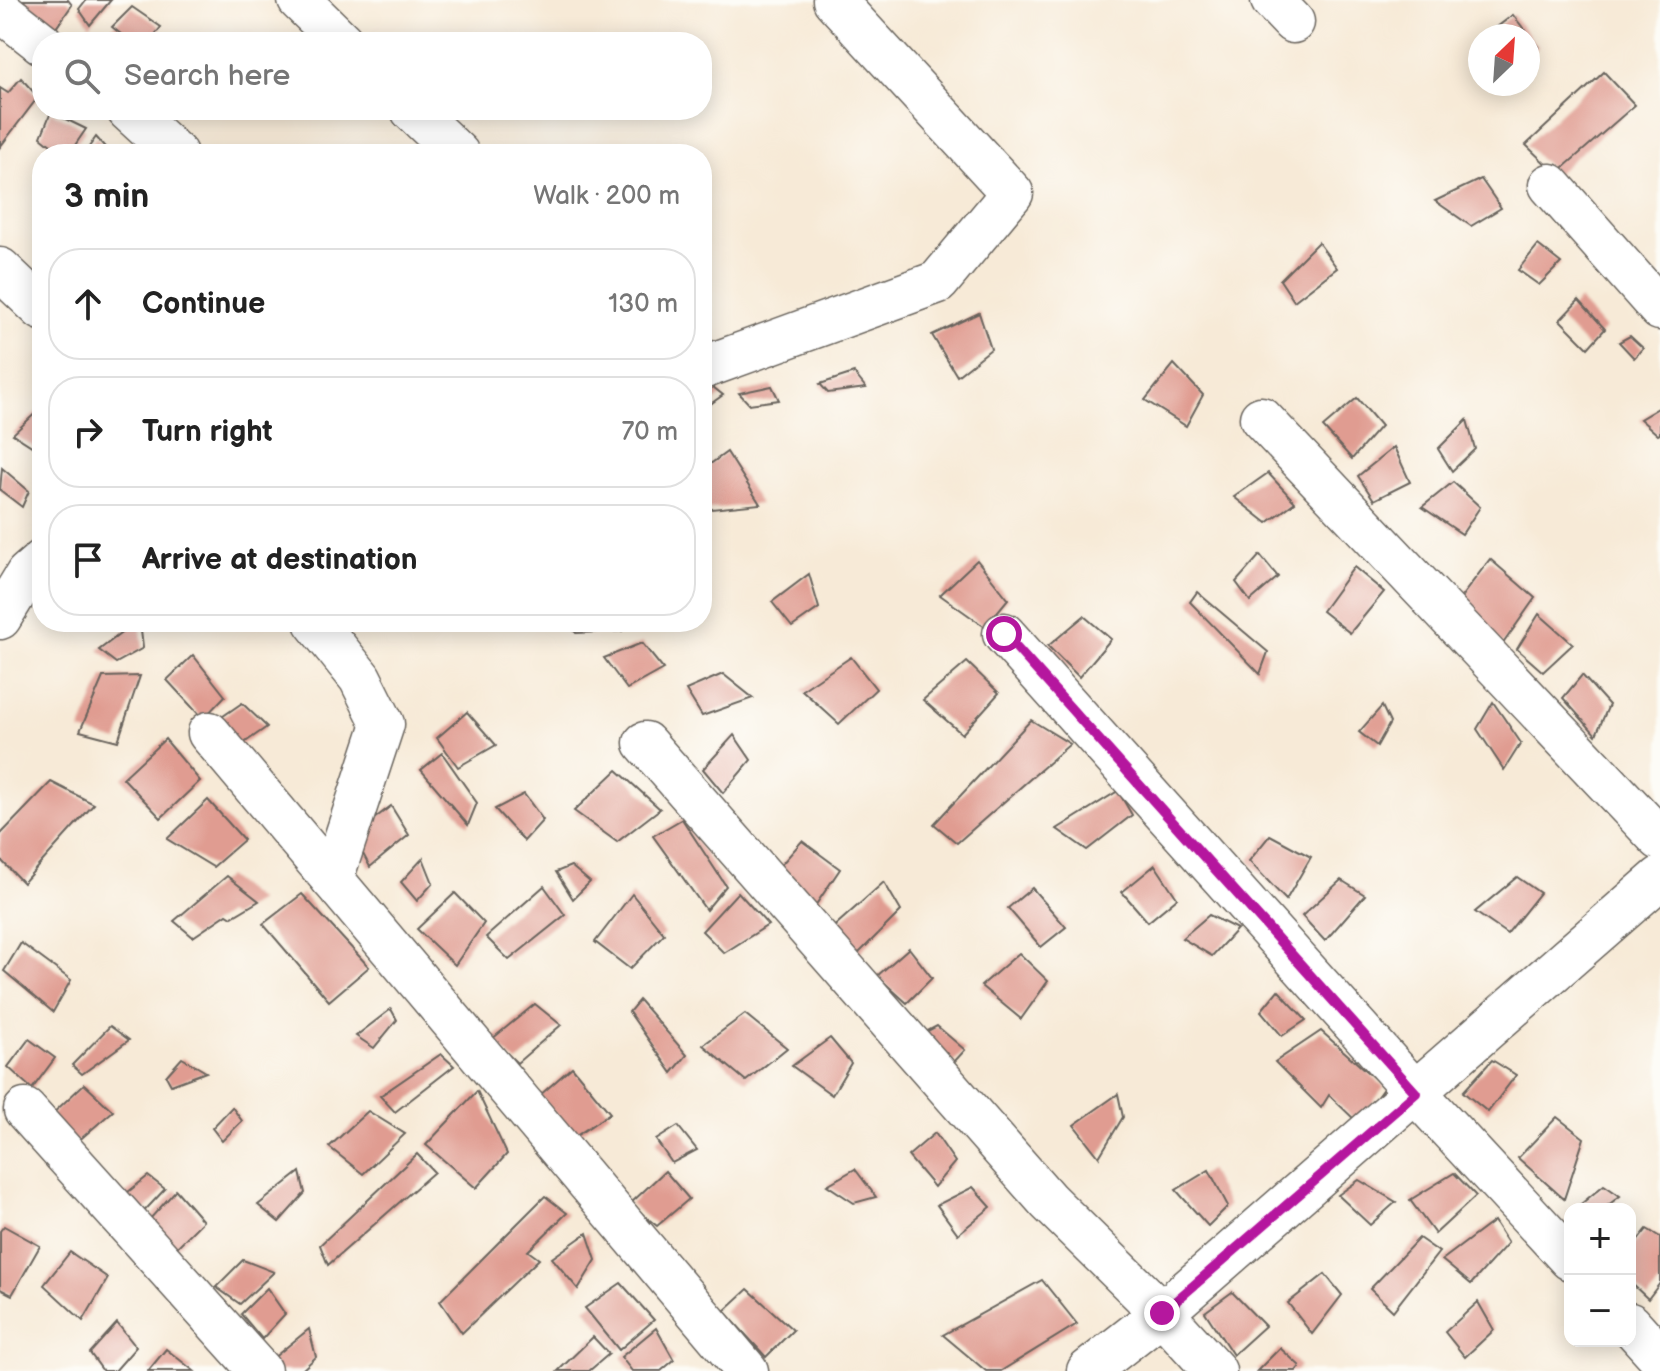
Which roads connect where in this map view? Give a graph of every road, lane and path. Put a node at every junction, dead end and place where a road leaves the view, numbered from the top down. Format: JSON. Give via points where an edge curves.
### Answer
{"nodes":[{"id":1,"x":299,"y":0,"type":"edge"},
{"id":2,"x":834,"y":0,"type":"edge"},
{"id":3,"x":0,"y":10,"type":"edge"},
{"id":4,"x":332,"y":32,"type":"edge"},
{"id":5,"x":32,"y":35,"type":"edge"},
{"id":6,"x":139,"y":120,"type":"edge"},
{"id":7,"x":422,"y":120,"type":"edge"},
{"id":8,"x":165,"y":144,"type":"edge"},
{"id":9,"x":448,"y":144,"type":"edge"},
{"id":10,"x":1550,"y":185,"type":"dead end"},
{"id":11,"x":0,"y":269,"type":"edge"},
{"id":12,"x":32,"y":299,"type":"edge"},
{"id":13,"x":1660,"y":309,"type":"edge"},
{"id":14,"x":712,"y":364,"type":"edge"},
{"id":15,"x":1261,"y":418,"type":"dead end"},
{"id":16,"x":32,"y":570,"type":"edge"},
{"id":17,"x":0,"y":618,"type":"edge"},
{"id":18,"x":323,"y":632,"type":"edge"},
{"id":19,"x":1004,"y":634,"type":"dead end"},
{"id":20,"x":209,"y":733,"type":"dead end"},
{"id":21,"x":645,"y":743,"type":"dead end"},
{"id":22,"x":1660,"y":839,"type":"edge"},
{"id":23,"x":1660,"y":878,"type":"edge"},
{"id":24,"x":332,"y":879,"type":"junction"},
{"id":25,"x":1416,"y":1093,"type":"junction"},
{"id":26,"x":25,"y":1110,"type":"dead end"},
{"id":27,"x":1564,"y":1253,"type":"edge"},
{"id":28,"x":1162,"y":1313,"type":"junction"},
{"id":29,"x":1636,"y":1331,"type":"edge"},
{"id":30,"x":1660,"y":1357,"type":"edge"},
{"id":31,"x":260,"y":1371,"type":"edge"},
{"id":32,"x":747,"y":1371,"type":"edge"},
{"id":33,"x":1088,"y":1371,"type":"edge"},
{"id":34,"x":1215,"y":1371,"type":"edge"}],
"edges":[{"from":1,"to":4,"type":"street"},
{"from":2,"to":14,"type":"street","via":[[1012,193],[938,282]]},
{"from":3,"to":5,"type":"street"},
{"from":6,"to":8,"type":"street"},
{"from":7,"to":9,"type":"street"},
{"from":10,"to":13,"type":"street"},
{"from":11,"to":12,"type":"street"},
{"from":15,"to":22,"type":"street"},
{"from":16,"to":17,"type":"street"},
{"from":18,"to":24,"type":"street","via":[[360,678],[383,724]]},
{"from":19,"to":25,"type":"street"},
{"from":20,"to":24,"type":"street"},
{"from":21,"to":28,"type":"street","via":[[1048,1201]]},
{"from":23,"to":25,"type":"street"},
{"from":24,"to":32,"type":"street"},
{"from":25,"to":27,"type":"street"},
{"from":25,"to":28,"type":"street"},
{"from":26,"to":31,"type":"street"},
{"from":28,"to":33,"type":"street"},
{"from":28,"to":34,"type":"street"},
{"from":29,"to":30,"type":"street"}]}
